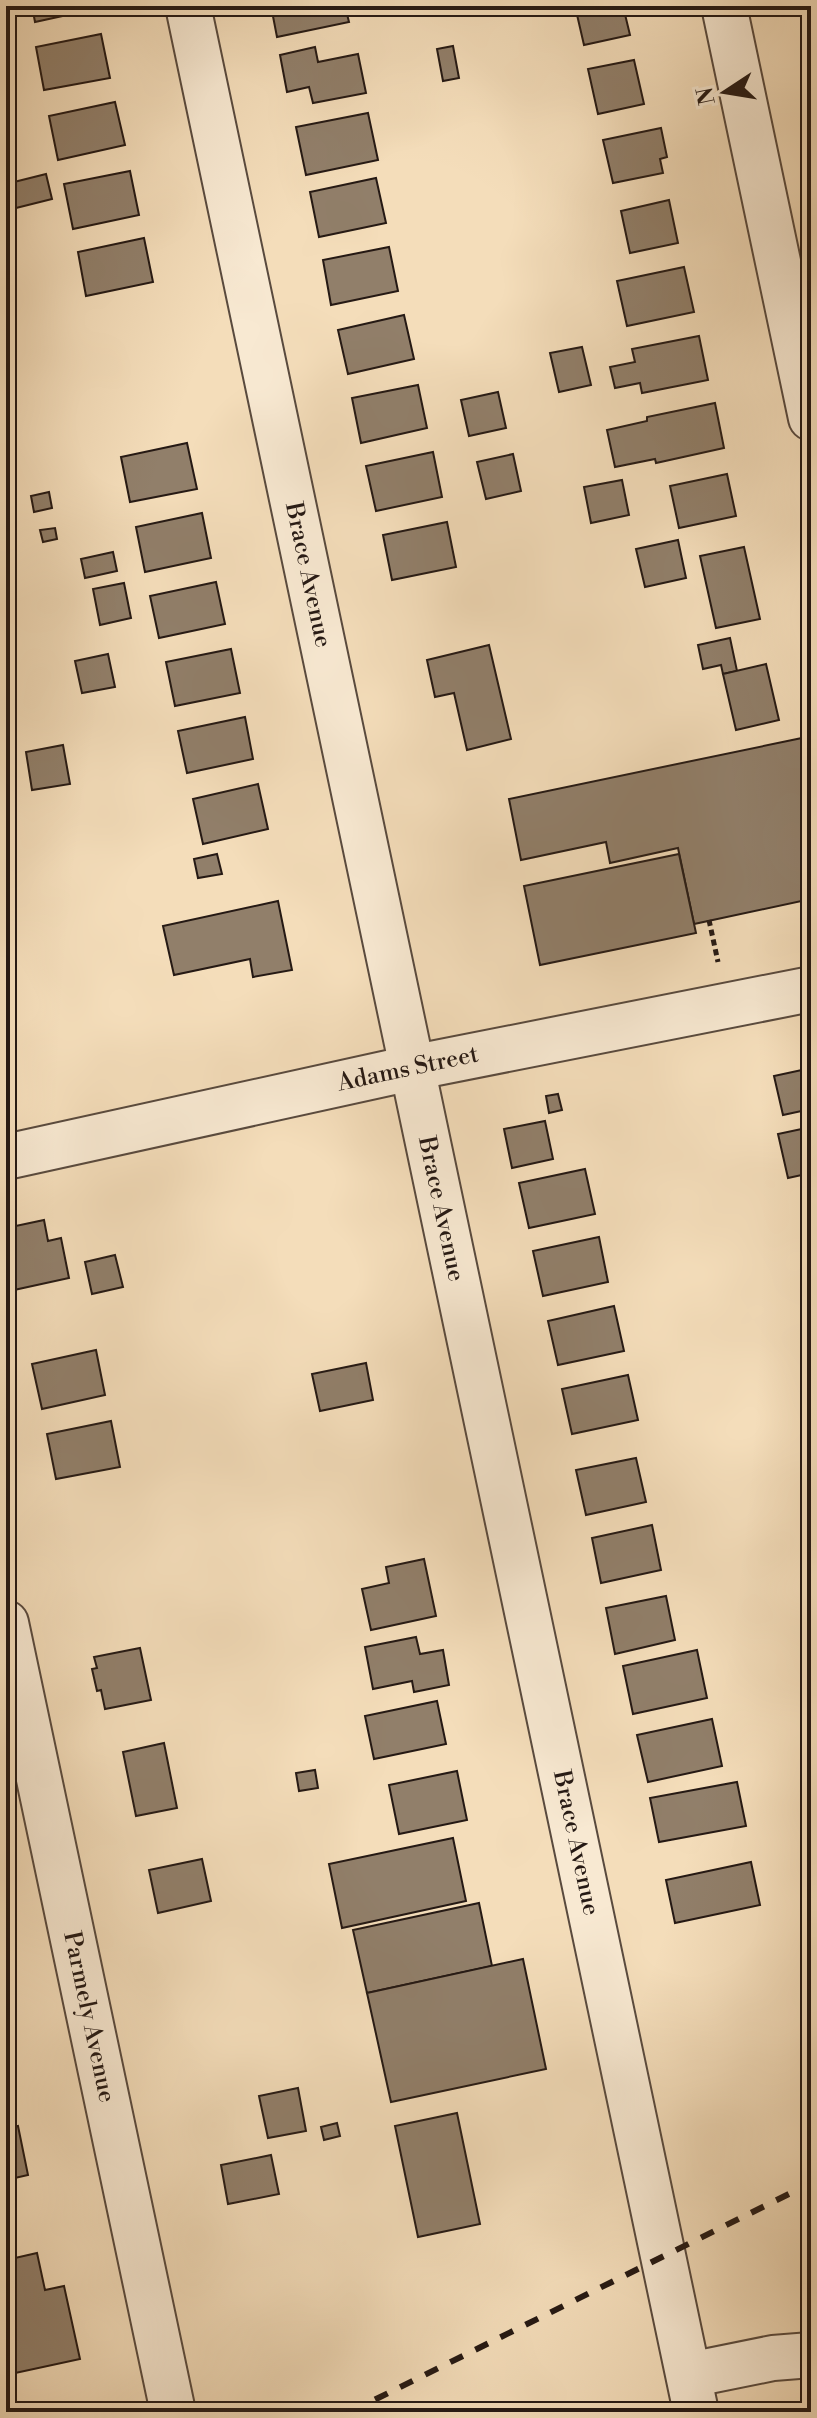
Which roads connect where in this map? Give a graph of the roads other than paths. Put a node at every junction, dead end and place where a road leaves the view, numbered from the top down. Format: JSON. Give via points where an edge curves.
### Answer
{"nodes":[{"id":1,"x":188,"y":6,"type":"edge"},
{"id":2,"x":724,"y":6,"type":"edge"},
{"id":3,"x":811,"y":418,"type":"edge"},
{"id":4,"x":811,"y":989,"type":"edge"},
{"id":5,"x":411,"y":1068,"type":"junction"},
{"id":6,"x":6,"y":1157,"type":"edge"},
{"id":7,"x":6,"y":1623,"type":"edge"},
{"id":8,"x":811,"y":2355,"type":"edge"},
{"id":9,"x":692,"y":2394,"type":"edge"},
{"id":10,"x":173,"y":2412,"type":"edge"}],
"edges":[{"from":1,"to":5,"type":"street","name":"Brace Avenue"},
{"from":2,"to":3,"type":"street"},
{"from":4,"to":5,"type":"street","name":"Adams Street"},
{"from":5,"to":6,"type":"street","name":"Adams Street"},
{"from":5,"to":9,"type":"street","name":"Brace Avenue"},
{"from":7,"to":10,"type":"street","name":"Parmely Avenue"},
{"from":8,"to":9,"type":"street","via":[[773,2358]]}]}
